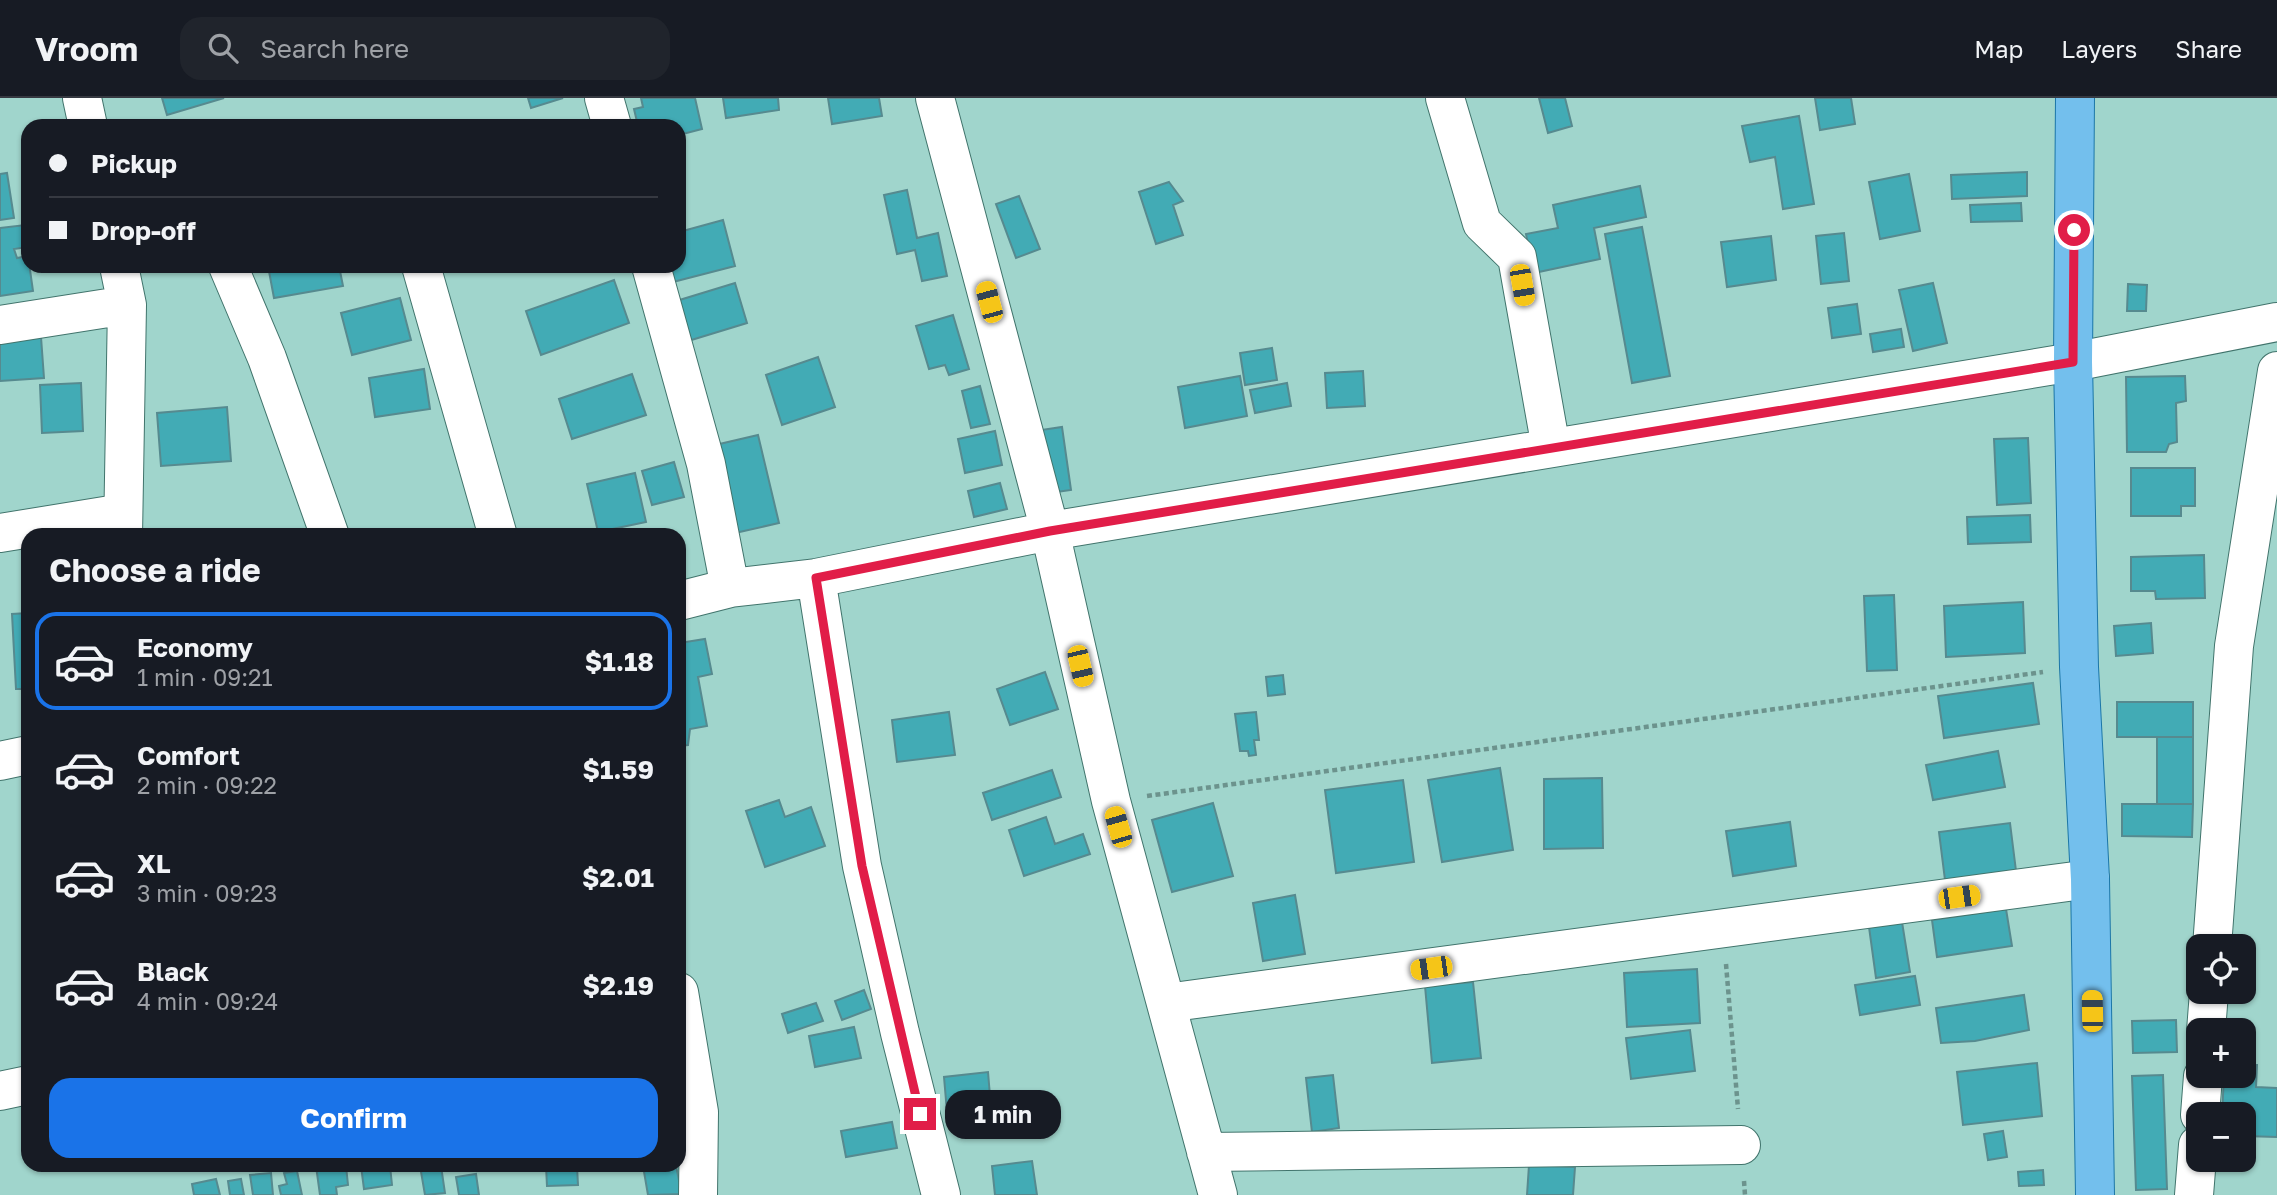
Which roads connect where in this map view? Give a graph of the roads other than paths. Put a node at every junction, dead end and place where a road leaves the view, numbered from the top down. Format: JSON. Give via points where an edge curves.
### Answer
{"nodes":[{"id":1,"x":82,"y":98,"type":"edge"},
{"id":2,"x":604,"y":98,"type":"edge"},
{"id":3,"x":935,"y":98,"type":"edge"},
{"id":4,"x":1445,"y":98,"type":"edge"},
{"id":5,"x":2075,"y":98,"type":"edge"},
{"id":6,"x":86,"y":119,"type":"edge"},
{"id":7,"x":610,"y":119,"type":"edge"},
{"id":8,"x":121,"y":273,"type":"edge"},
{"id":9,"x":231,"y":273,"type":"edge"},
{"id":10,"x":423,"y":273,"type":"edge"},
{"id":11,"x":653,"y":273,"type":"edge"},
{"id":12,"x":128,"y":305,"type":"junction"},
{"id":13,"x":2277,"y":322,"type":"edge"},
{"id":14,"x":0,"y":325,"type":"edge"},
{"id":15,"x":2073,"y":362,"type":"junction"},
{"id":16,"x":2277,"y":371,"type":"edge"},
{"id":17,"x":2272,"y":430,"type":"edge"},
{"id":18,"x":1551,"y":448,"type":"junction"},
{"id":19,"x":123,"y":524,"type":"edge"},
{"id":20,"x":68,"y":528,"type":"edge"},
{"id":21,"x":327,"y":528,"type":"edge"},
{"id":22,"x":496,"y":528,"type":"edge"},
{"id":23,"x":21,"y":531,"type":"edge"},
{"id":24,"x":1050,"y":531,"type":"junction"},
{"id":25,"x":0,"y":533,"type":"edge"},
{"id":26,"x":816,"y":578,"type":"junction"},
{"id":27,"x":730,"y":588,"type":"junction"},
{"id":28,"x":686,"y":599,"type":"edge"},
{"id":29,"x":21,"y":756,"type":"edge"},
{"id":30,"x":0,"y":761,"type":"edge"},
{"id":31,"x":2090,"y":879,"type":"junction"},
{"id":32,"x":2213,"y":934,"type":"edge"},
{"id":33,"x":1166,"y":1003,"type":"junction"},
{"id":34,"x":686,"y":1034,"type":"edge"},
{"id":35,"x":21,"y":1086,"type":"edge"},
{"id":36,"x":0,"y":1091,"type":"edge"},
{"id":37,"x":1741,"y":1145,"type":"road end"},
{"id":38,"x":1206,"y":1152,"type":"junction"},
{"id":39,"x":2196,"y":1172,"type":"edge"},
{"id":40,"x":698,"y":1195,"type":"edge"},
{"id":41,"x":941,"y":1195,"type":"edge"},
{"id":42,"x":1218,"y":1195,"type":"edge"},
{"id":43,"x":2095,"y":1195,"type":"edge"},
{"id":44,"x":2194,"y":1195,"type":"edge"}],
"edges":[{"from":1,"to":6,"type":"street"},
{"from":2,"to":7,"type":"street"},
{"from":3,"to":24,"type":"street"},
{"from":4,"to":18,"type":"street","via":[[1482,223],[1517,257]]},
{"from":5,"to":15,"type":"main road"},
{"from":8,"to":12,"type":"street"},
{"from":9,"to":21,"type":"street"},
{"from":10,"to":22,"type":"street"},
{"from":11,"to":27,"type":"street","via":[[706,464]]},
{"from":12,"to":14,"type":"street"},
{"from":12,"to":19,"type":"street"},
{"from":13,"to":15,"type":"street"},
{"from":15,"to":18,"type":"street"},
{"from":15,"to":31,"type":"main road","via":[[2079,667]]},
{"from":16,"to":17,"type":"street"},
{"from":17,"to":32,"type":"street","via":[[2234,646]]},
{"from":18,"to":24,"type":"street"},
{"from":19,"to":20,"type":"street"},
{"from":23,"to":25,"type":"street"},
{"from":24,"to":26,"type":"street"},
{"from":24,"to":33,"type":"street","via":[[1111,802]]},
{"from":26,"to":27,"type":"street"},
{"from":26,"to":41,"type":"street","via":[[862,866]]},
{"from":27,"to":28,"type":"street"},
{"from":29,"to":30,"type":"street"},
{"from":31,"to":33,"type":"street"},
{"from":31,"to":43,"type":"main road"},
{"from":33,"to":38,"type":"street"},
{"from":34,"to":40,"type":"street","via":[[699,1112]]},
{"from":35,"to":36,"type":"street"},
{"from":37,"to":38,"type":"street"},
{"from":38,"to":42,"type":"street"},
{"from":39,"to":44,"type":"street"}]}
